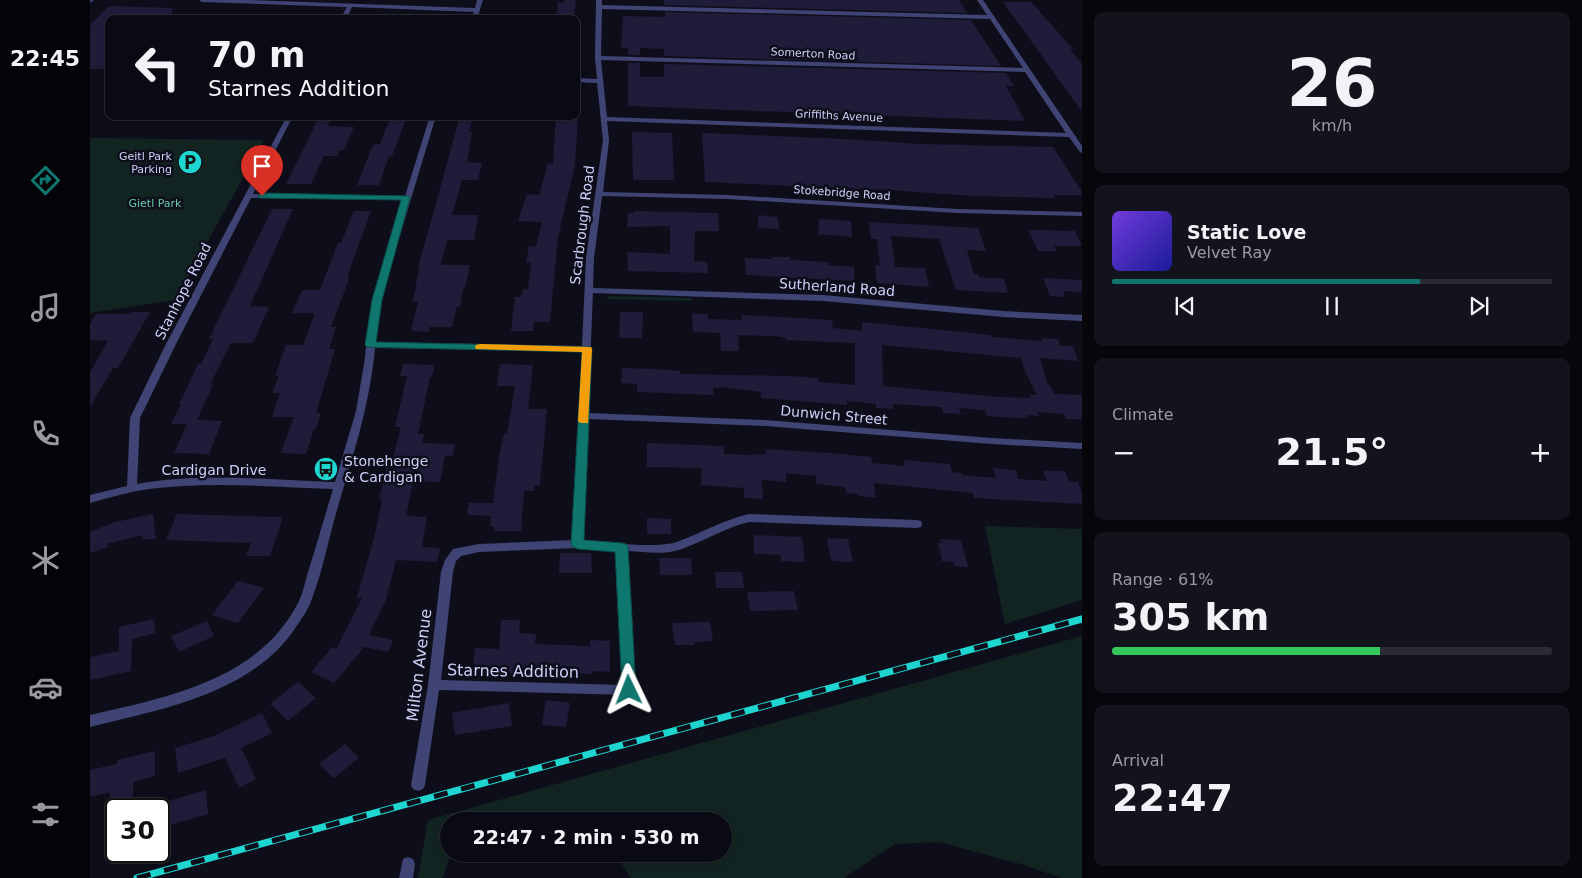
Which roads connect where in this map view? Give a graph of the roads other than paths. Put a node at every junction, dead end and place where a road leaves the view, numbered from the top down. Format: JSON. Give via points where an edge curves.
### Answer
{"nodes":[{"id":1,"x":202,"y":0,"type":"edge"},
{"id":2,"x":480,"y":0,"type":"edge"},
{"id":3,"x":980,"y":0,"type":"edge"},
{"id":4,"x":598,"y":4,"type":"edge"},
{"id":5,"x":350,"y":6,"type":"junction"},
{"id":6,"x":477,"y":10,"type":"junction"},
{"id":7,"x":345,"y":15,"type":"edge"},
{"id":8,"x":475,"y":15,"type":"edge"},
{"id":9,"x":992,"y":18,"type":"junction"},
{"id":10,"x":598,"y":58,"type":"junction"},
{"id":11,"x":1028,"y":70,"type":"junction"},
{"id":12,"x":580,"y":80,"type":"edge"},
{"id":13,"x":601,"y":81,"type":"junction"},
{"id":14,"x":606,"y":119,"type":"junction"},
{"id":15,"x":288,"y":120,"type":"edge"},
{"id":16,"x":431,"y":120,"type":"edge"},
{"id":17,"x":1071,"y":134,"type":"junction"},
{"id":18,"x":1082,"y":151,"type":"edge"},
{"id":19,"x":600,"y":194,"type":"junction"},
{"id":20,"x":248,"y":196,"type":"junction"},
{"id":21,"x":406,"y":198,"type":"junction"},
{"id":22,"x":1082,"y":214,"type":"edge"},
{"id":23,"x":589,"y":290,"type":"junction"},
{"id":24,"x":1082,"y":318,"type":"edge"},
{"id":25,"x":370,"y":345,"type":"junction"},
{"id":26,"x":587,"y":349,"type":"junction"},
{"id":27,"x":584,"y":416,"type":"junction"},
{"id":28,"x":1082,"y":446,"type":"edge"},
{"id":29,"x":340,"y":486,"type":"junction"},
{"id":30,"x":132,"y":487,"type":"junction"},
{"id":31,"x":90,"y":499,"type":"edge"},
{"id":32,"x":917,"y":524,"type":"dead end"},
{"id":33,"x":578,"y":544,"type":"junction"},
{"id":34,"x":622,"y":547,"type":"junction"},
{"id":35,"x":434,"y":685,"type":"junction"},
{"id":36,"x":90,"y":721,"type":"edge"},
{"id":37,"x":418,"y":784,"type":"dead end"}],
"edges":[{"from":1,"to":5,"type":"street"},
{"from":2,"to":6,"type":"street"},
{"from":3,"to":9,"type":"street"},
{"from":4,"to":9,"type":"street"},
{"from":4,"to":10,"type":"street","name":"Scarbrough Road"},
{"from":5,"to":6,"type":"street"},
{"from":5,"to":7,"type":"street"},
{"from":6,"to":8,"type":"street"},
{"from":9,"to":11,"type":"street"},
{"from":10,"to":11,"type":"street","name":"Somerton Road"},
{"from":10,"to":13,"type":"street","name":"Scarbrough Road"},
{"from":11,"to":17,"type":"street"},
{"from":12,"to":13,"type":"street"},
{"from":13,"to":14,"type":"street","name":"Scarbrough Road"},
{"from":14,"to":17,"type":"street","name":"Griffiths Avenue"},
{"from":14,"to":19,"type":"street","name":"Scarbrough Road"},
{"from":15,"to":20,"type":"street","name":"Stanhope Road"},
{"from":16,"to":21,"type":"street"},
{"from":17,"to":18,"type":"street"},
{"from":19,"to":22,"type":"street","name":"Stokebridge Road"},
{"from":19,"to":23,"type":"street","name":"Scarbrough Road"},
{"from":20,"to":21,"type":"street"},
{"from":20,"to":30,"type":"street","name":"Stanhope Road","via":[[136,418]]},
{"from":21,"to":25,"type":"street","via":[[377,300]]},
{"from":23,"to":24,"type":"street","name":"Sutherland Road","via":[[823,298]]},
{"from":23,"to":26,"type":"street","name":"Scarbrough Road"},
{"from":25,"to":26,"type":"street"},
{"from":25,"to":29,"type":"street","via":[[362,411]]},
{"from":26,"to":27,"type":"street","name":"Scarbrough Road"},
{"from":27,"to":28,"type":"street","name":"Dunwich Street","via":[[765,423]]},
{"from":27,"to":33,"type":"street","name":"Scarbrough Road"},
{"from":29,"to":30,"type":"street","name":"Cardigan Drive","via":[[186,482]]},
{"from":29,"to":36,"type":"street","via":[[304,605],[286,633],[266,652],[243,671],[189,697]]},
{"from":30,"to":31,"type":"street","name":"Cardigan Drive"},
{"from":32,"to":34,"type":"street","via":[[749,518],[677,546],[657,549]]},
{"from":33,"to":34,"type":"street"},
{"from":33,"to":35,"type":"street","name":"Milton Avenue","via":[[479,548],[457,552],[446,572]]},
{"from":34,"to":35,"type":"street","name":"Starnes Addition","via":[[629,690]]},
{"from":35,"to":37,"type":"street","name":"Milton Avenue"}]}
